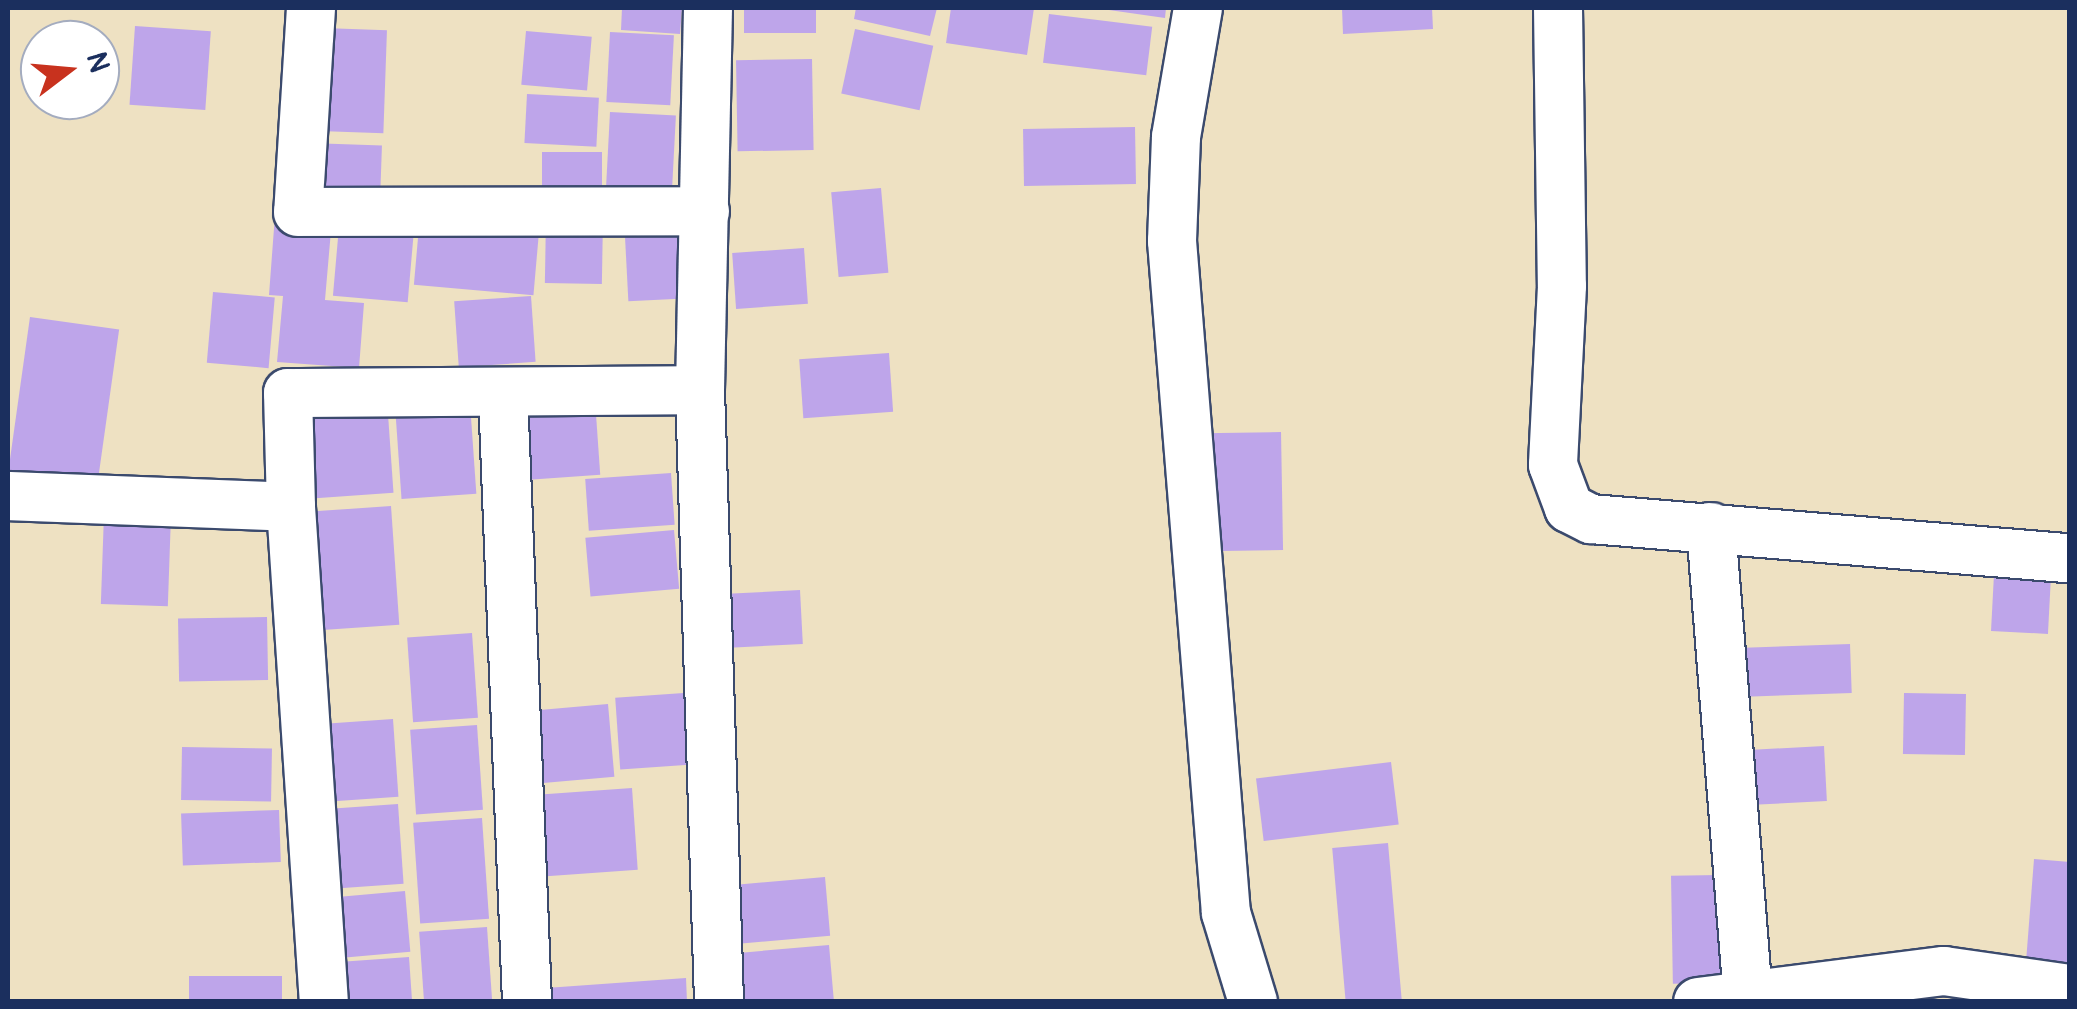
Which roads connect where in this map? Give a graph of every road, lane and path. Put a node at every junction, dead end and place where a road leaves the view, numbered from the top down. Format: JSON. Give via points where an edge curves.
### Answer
{"nodes":[{"id":1,"x":311,"y":8,"type":"edge"},
{"id":2,"x":708,"y":8,"type":"edge"},
{"id":3,"x":1198,"y":8,"type":"edge"},
{"id":4,"x":1558,"y":8,"type":"edge"},
{"id":5,"x":705,"y":211,"type":"junction"},
{"id":6,"x":700,"y":390,"type":"junction"},
{"id":7,"x":503,"y":394,"type":"junction"},
{"id":8,"x":8,"y":496,"type":"edge"},
{"id":9,"x":290,"y":507,"type":"junction"},
{"id":10,"x":1711,"y":527,"type":"junction"},
{"id":11,"x":2070,"y":558,"type":"edge"},
{"id":12,"x":2070,"y":989,"type":"edge"},
{"id":13,"x":1748,"y":996,"type":"junction"},
{"id":14,"x":324,"y":1002,"type":"edge"},
{"id":15,"x":527,"y":1002,"type":"edge"},
{"id":16,"x":719,"y":1002,"type":"edge"},
{"id":17,"x":1253,"y":1002,"type":"edge"},
{"id":18,"x":1698,"y":1002,"type":"edge"}],
"edges":[{"from":1,"to":5,"type":"street","via":[[298,212]]},
{"from":2,"to":5,"type":"street"},
{"from":3,"to":17,"type":"street","via":[[1176,137],[1172,241],[1226,913]]},
{"from":4,"to":10,"type":"street","via":[[1557,494],[1590,518]]},
{"from":5,"to":6,"type":"street"},
{"from":6,"to":7,"type":"street"},
{"from":6,"to":16,"type":"street"},
{"from":7,"to":9,"type":"street","via":[[288,393]]},
{"from":7,"to":15,"type":"street"},
{"from":8,"to":9,"type":"street"},
{"from":9,"to":14,"type":"street"},
{"from":10,"to":11,"type":"street"},
{"from":10,"to":13,"type":"street"},
{"from":12,"to":13,"type":"street","via":[[1944,971]]},
{"from":13,"to":18,"type":"street"}]}
